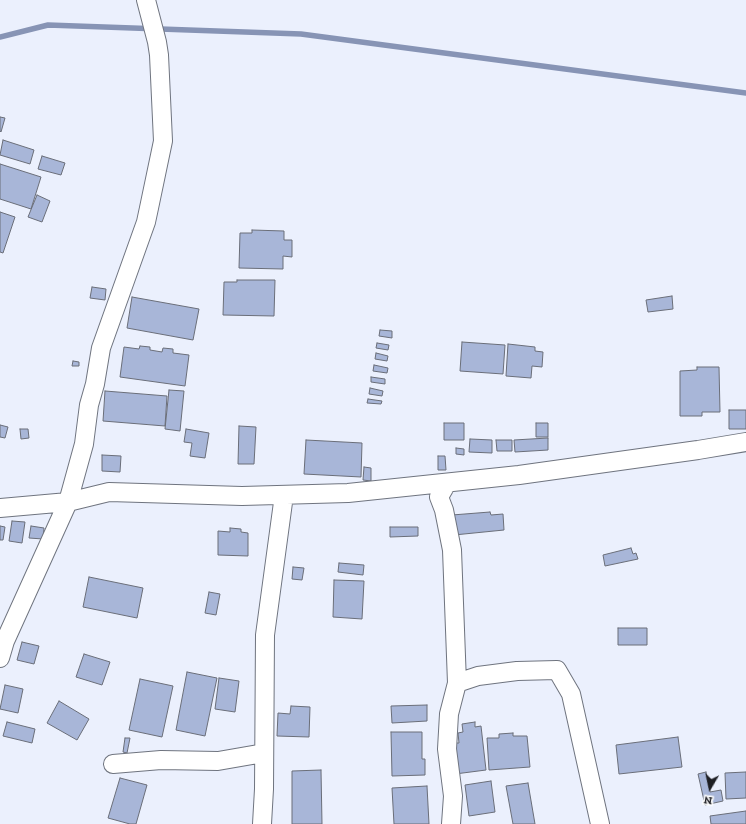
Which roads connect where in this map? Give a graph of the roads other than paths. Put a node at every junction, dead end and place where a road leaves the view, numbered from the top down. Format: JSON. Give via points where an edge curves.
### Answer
{"nodes":[{"id":1,"x":146,"y":0,"type":"edge"},
{"id":2,"x":746,"y":442,"type":"edge"},
{"id":3,"x":447,"y":483,"type":"junction"},
{"id":4,"x":284,"y":495,"type":"junction"},
{"id":5,"x":68,"y":502,"type":"junction"},
{"id":6,"x":0,"y":508,"type":"edge"},
{"id":7,"x":0,"y":658,"type":"edge"},
{"id":8,"x":457,"y":683,"type":"junction"},
{"id":9,"x":264,"y":753,"type":"junction"},
{"id":10,"x":113,"y":764,"type":"dead end"},
{"id":11,"x":262,"y":824,"type":"edge"},
{"id":12,"x":451,"y":824,"type":"edge"},
{"id":13,"x":600,"y":824,"type":"edge"}],
"edges":[{"from":1,"to":5,"type":"street","via":[[159,55],[163,141],[146,222],[101,348],[84,444]]},
{"from":2,"to":3,"type":"street"},
{"from":3,"to":4,"type":"street","via":[[348,494]]},
{"from":3,"to":8,"type":"street","via":[[439,497],[452,550]]},
{"from":4,"to":5,"type":"street","via":[[110,492]]},
{"from":4,"to":9,"type":"street","via":[[265,635]]},
{"from":5,"to":6,"type":"street"},
{"from":5,"to":7,"type":"street","via":[[5,641]]},
{"from":8,"to":12,"type":"street","via":[[449,714],[446,749],[453,796]]},
{"from":8,"to":13,"type":"street","via":[[478,676],[517,671],[557,670],[571,694]]},
{"from":9,"to":10,"type":"street","via":[[218,761],[161,760]]},
{"from":9,"to":11,"type":"street"}]}
